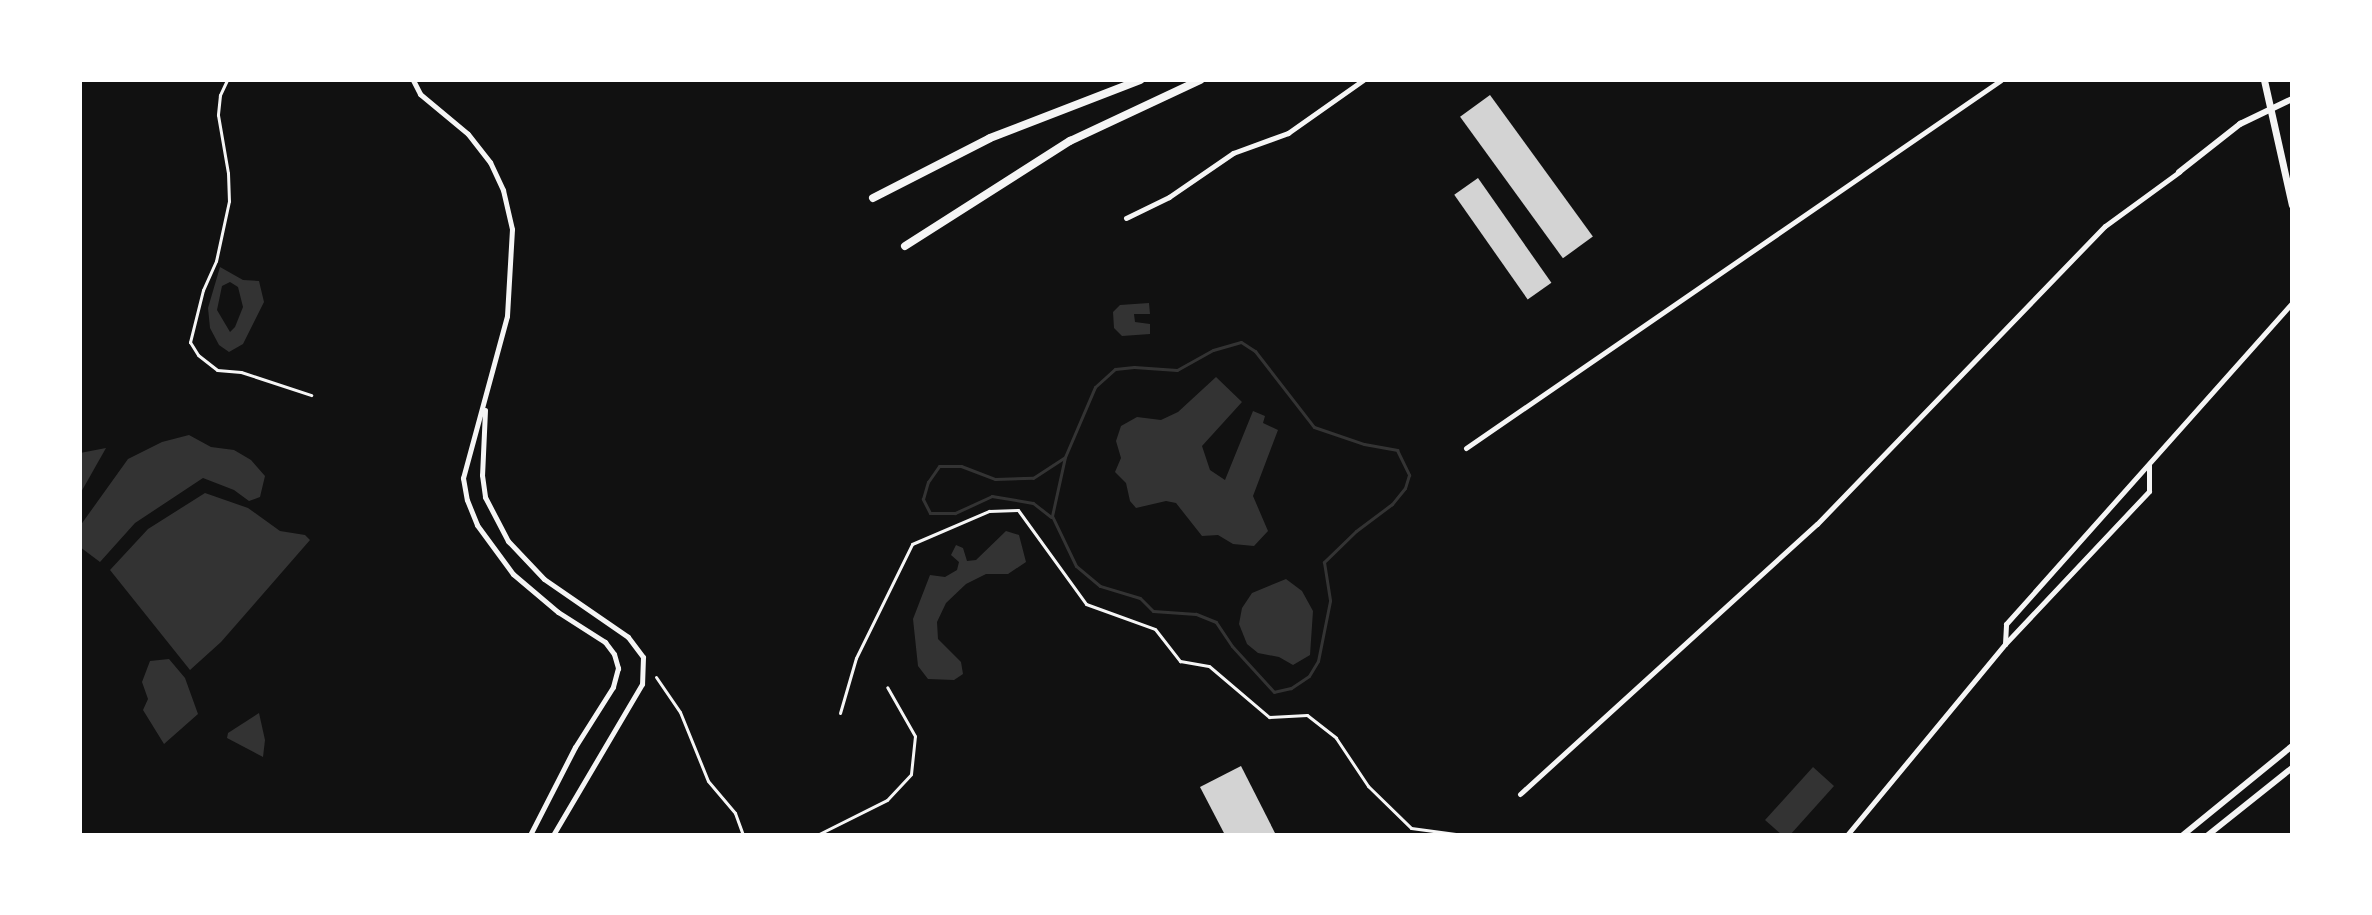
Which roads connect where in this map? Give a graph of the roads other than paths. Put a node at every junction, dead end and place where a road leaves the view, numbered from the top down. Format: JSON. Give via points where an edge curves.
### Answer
{"nodes":[{"id":1,"x":227,"y":80,"type":"edge"},
{"id":2,"x":413,"y":80,"type":"edge"},
{"id":3,"x":1140,"y":80,"type":"edge"},
{"id":4,"x":1200,"y":80,"type":"edge"},
{"id":5,"x":1363,"y":80,"type":"edge"},
{"id":6,"x":2001,"y":80,"type":"edge"},
{"id":7,"x":2264,"y":80,"type":"edge"},
{"id":8,"x":2292,"y":99,"type":"edge"},
{"id":9,"x":2269,"y":110,"type":"junction"},
{"id":10,"x":2179,"y":172,"type":"joint"},
{"id":11,"x":2291,"y":197,"type":"edge"},
{"id":12,"x":873,"y":198,"type":"dead end"},
{"id":13,"x":1126,"y":218,"type":"dead end"},
{"id":14,"x":905,"y":246,"type":"dead end"},
{"id":15,"x":2292,"y":303,"type":"edge"},
{"id":16,"x":311,"y":395,"type":"dead end"},
{"id":17,"x":485,"y":401,"type":"junction"},
{"id":18,"x":1466,"y":448,"type":"dead end"},
{"id":19,"x":2149,"y":465,"type":"junction"},
{"id":20,"x":2005,"y":644,"type":"junction"},
{"id":21,"x":656,"y":677,"type":"dead end"},
{"id":22,"x":887,"y":687,"type":"dead end"},
{"id":23,"x":840,"y":713,"type":"dead end"},
{"id":24,"x":2292,"y":746,"type":"edge"},
{"id":25,"x":2292,"y":768,"type":"edge"},
{"id":26,"x":1520,"y":794,"type":"dead end"},
{"id":27,"x":1456,"y":834,"type":"edge"},
{"id":28,"x":530,"y":835,"type":"edge"},
{"id":29,"x":553,"y":835,"type":"edge"},
{"id":30,"x":743,"y":835,"type":"edge"},
{"id":31,"x":817,"y":835,"type":"edge"},
{"id":32,"x":1847,"y":835,"type":"edge"},
{"id":33,"x":2183,"y":835,"type":"edge"},
{"id":34,"x":2208,"y":835,"type":"edge"}],
"edges":[{"from":1,"to":16,"type":"street","via":[[218,115],[229,201],[190,342],[217,370],[241,372]]},
{"from":2,"to":17,"type":"street","via":[[420,94],[468,134],[490,162],[512,229],[507,316]]},
{"from":3,"to":12,"type":"highway","via":[[962,150]]},
{"from":4,"to":14,"type":"highway","via":[[1070,141]]},
{"from":5,"to":13,"type":"street","via":[[1288,133],[1233,153],[1169,197]]},
{"from":6,"to":18,"type":"street"},
{"from":7,"to":9,"type":"main road"},
{"from":8,"to":9,"type":"street"},
{"from":9,"to":10,"type":"street","via":[[2240,124]]},
{"from":9,"to":11,"type":"main road"},
{"from":10,"to":26,"type":"street","via":[[2105,226],[1817,524]]},
{"from":15,"to":19,"type":"street"},
{"from":17,"to":28,"type":"street","via":[[463,478],[477,525],[513,574],[605,642],[618,668],[613,687],[568,759]]},
{"from":17,"to":29,"type":"street","via":[[485,497],[508,541],[544,579],[628,637],[643,657],[642,684]]},
{"from":19,"to":20,"type":"street","via":[[2006,624]]},
{"from":19,"to":20,"type":"street","via":[[2149,491]]},
{"from":20,"to":32,"type":"street"},
{"from":21,"to":30,"type":"street","via":[[680,712],[708,781],[735,813]]},
{"from":22,"to":31,"type":"street","via":[[915,736],[911,774],[887,800]]},
{"from":23,"to":27,"type":"street","via":[[856,658],[912,544],[989,511],[1018,510],[1086,604],[1155,629],[1180,661],[1209,666],[1269,717],[1307,715],[1336,738],[1368,786],[1411,828]]},
{"from":24,"to":33,"type":"street"},
{"from":25,"to":34,"type":"street"}]}
